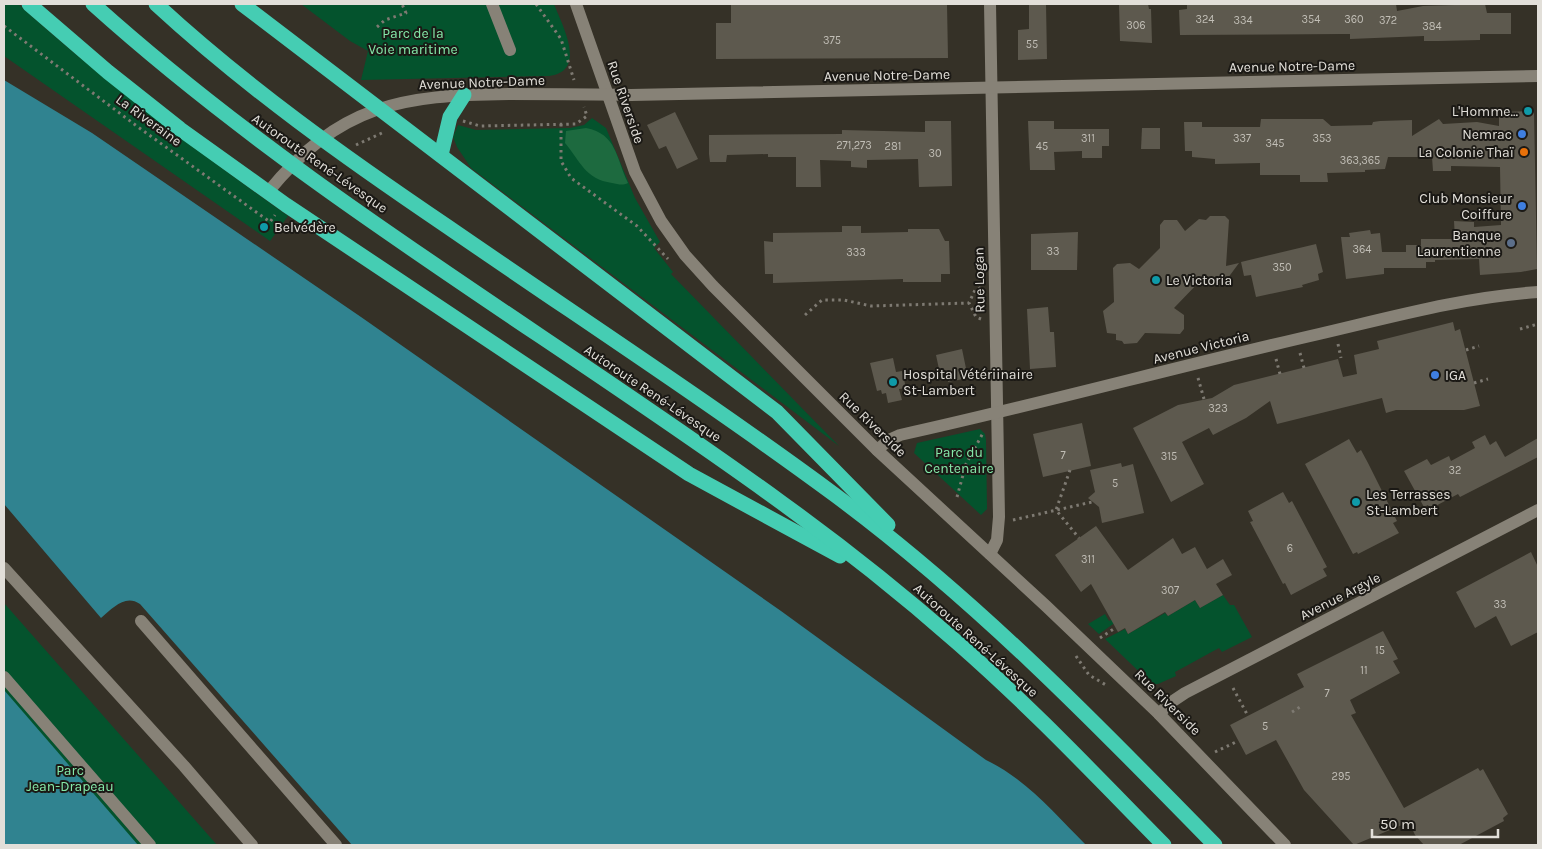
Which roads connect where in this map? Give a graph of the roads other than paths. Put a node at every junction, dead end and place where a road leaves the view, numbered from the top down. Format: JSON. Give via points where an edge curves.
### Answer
{"nodes":[{"id":1,"x":29,"y":4,"type":"edge"},
{"id":2,"x":94,"y":4,"type":"edge"},
{"id":3,"x":156,"y":4,"type":"edge"},
{"id":4,"x":242,"y":4,"type":"edge"},
{"id":5,"x":492,"y":4,"type":"edge"},
{"id":6,"x":576,"y":4,"type":"edge"},
{"id":7,"x":990,"y":4,"type":"edge"},
{"id":8,"x":510,"y":50,"type":"dead end"},
{"id":9,"x":1538,"y":76,"type":"edge"},
{"id":10,"x":991,"y":88,"type":"junction"},
{"id":11,"x":607,"y":94,"type":"junction"},
{"id":12,"x":464,"y":95,"type":"junction"},
{"id":13,"x":381,"y":108,"type":"junction"},
{"id":14,"x":441,"y":155,"type":"junction"},
{"id":15,"x":268,"y":192,"type":"junction"},
{"id":16,"x":1538,"y":292,"type":"edge"},
{"id":17,"x":997,"y":413,"type":"junction"},
{"id":18,"x":878,"y":450,"type":"junction"},
{"id":19,"x":1538,"y":510,"type":"edge"},
{"id":20,"x":990,"y":554,"type":"junction"},
{"id":21,"x":4,"y":568,"type":"edge"},
{"id":22,"x":940,"y":578,"type":"junction"},
{"id":23,"x":883,"y":579,"type":"junction"},
{"id":24,"x":141,"y":622,"type":"dead end"},
{"id":25,"x":4,"y":677,"type":"edge"},
{"id":26,"x":1159,"y":714,"type":"junction"},
{"id":27,"x":150,"y":845,"type":"edge"},
{"id":28,"x":252,"y":845,"type":"edge"},
{"id":29,"x":336,"y":845,"type":"edge"},
{"id":30,"x":1164,"y":845,"type":"edge"},
{"id":31,"x":1215,"y":845,"type":"edge"},
{"id":32,"x":1285,"y":845,"type":"edge"}],
"edges":[{"from":1,"to":15,"type":"highway","via":[[145,101]]},
{"from":2,"to":23,"type":"highway","name":"Autoroute René-Lévesque","via":[[184,83],[273,152],[743,475]]},
{"from":3,"to":22,"type":"highway","name":"Autoroute René-Lévesque","via":[[302,125],[804,473]]},
{"from":4,"to":13,"type":"highway"},
{"from":5,"to":8,"type":"street"},
{"from":6,"to":11,"type":"street","name":"Rue Riverside"},
{"from":7,"to":10,"type":"street","name":"Rue Logan"},
{"from":9,"to":10,"type":"street","name":"Avenue Notre-Dame"},
{"from":10,"to":11,"type":"street","name":"Avenue Notre-Dame"},
{"from":10,"to":17,"type":"street","name":"Rue Logan"},
{"from":11,"to":12,"type":"street","name":"Avenue Notre-Dame"},
{"from":11,"to":18,"type":"street","name":"Rue Riverside","via":[[635,172],[677,245],[713,286]]},
{"from":12,"to":13,"type":"street","name":"Avenue Notre-Dame","via":[[419,98]]},
{"from":12,"to":14,"type":"highway","via":[[450,117]]},
{"from":13,"to":14,"type":"highway"},
{"from":13,"to":15,"type":"street","name":"Avenue Notre-Dame","via":[[324,136],[295,161]]},
{"from":14,"to":22,"type":"highway","via":[[777,412]]},
{"from":15,"to":23,"type":"highway","via":[[689,474]]},
{"from":16,"to":17,"type":"street","name":"Avenue Victoria","via":[[1458,302]]},
{"from":17,"to":18,"type":"street","name":"Avenue Victoria","via":[[900,435]]},
{"from":17,"to":20,"type":"street","name":"Rue Logan","via":[[998,536]]},
{"from":18,"to":20,"type":"street","name":"Rue Riverside"},
{"from":19,"to":26,"type":"street","name":"Avenue Argyle","via":[[1185,693]]},
{"from":20,"to":26,"type":"street","name":"Rue Riverside"},
{"from":21,"to":28,"type":"street"},
{"from":22,"to":31,"type":"highway","name":"Autoroute René-Lévesque","via":[[1036,664]]},
{"from":23,"to":30,"type":"highway","name":"Autoroute René-Lévesque","via":[[962,646]]},
{"from":24,"to":29,"type":"street"},
{"from":25,"to":27,"type":"street"},
{"from":26,"to":32,"type":"street","name":"Rue Riverside"}]}
